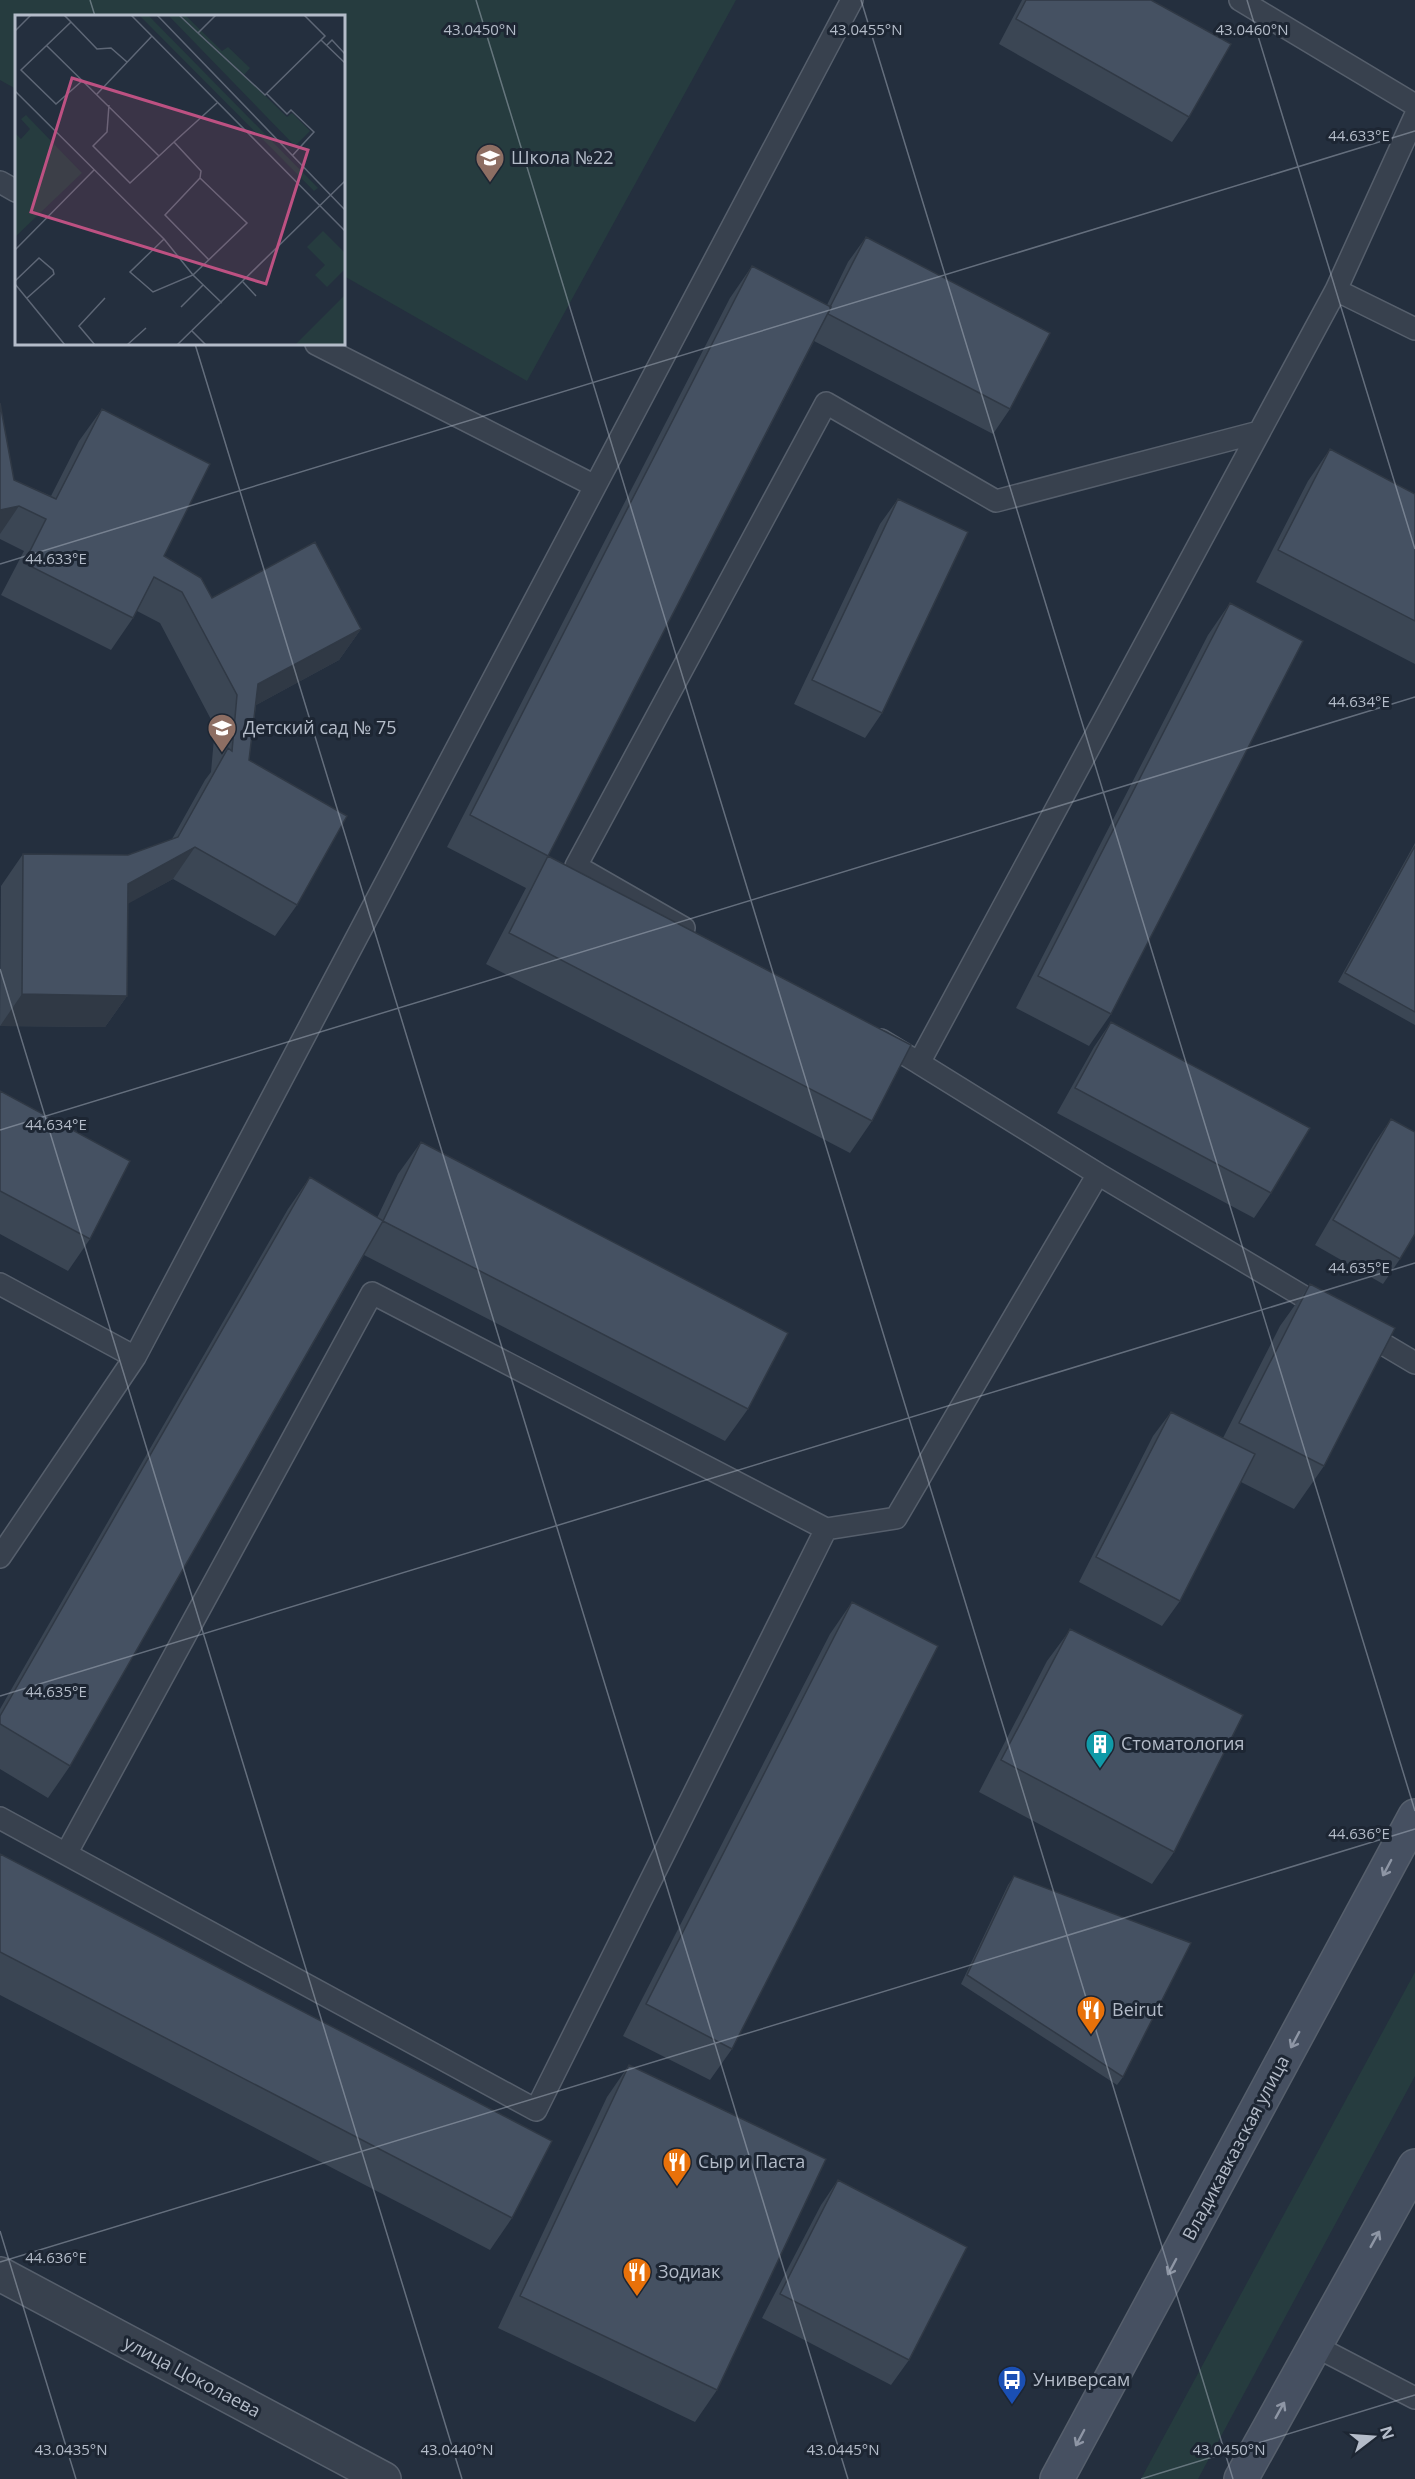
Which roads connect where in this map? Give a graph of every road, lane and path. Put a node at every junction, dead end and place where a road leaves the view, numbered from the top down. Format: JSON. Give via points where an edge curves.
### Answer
{"nodes":[{"id":1,"x":852,"y":0,"type":"edge"},
{"id":2,"x":1240,"y":0,"type":"edge"},
{"id":3,"x":1415,"y":105,"type":"edge"},
{"id":4,"x":1415,"y":116,"type":"edge"},
{"id":5,"x":0,"y":182,"type":"edge"},
{"id":6,"x":15,"y":190,"type":"edge"},
{"id":7,"x":1336,"y":290,"type":"junction"},
{"id":8,"x":1415,"y":329,"type":"edge"},
{"id":9,"x":318,"y":345,"type":"edge"},
{"id":10,"x":1259,"y":432,"type":"junction"},
{"id":11,"x":596,"y":486,"type":"junction"},
{"id":12,"x":701,"y":937,"type":"edge"},
{"id":13,"x":867,"y":1033,"type":"edge"},
{"id":14,"x":919,"y":1063,"type":"junction"},
{"id":15,"x":1098,"y":1174,"type":"junction"},
{"id":16,"x":0,"y":1284,"type":"edge"},
{"id":17,"x":135,"y":1357,"type":"junction"},
{"id":18,"x":1415,"y":1363,"type":"edge"},
{"id":19,"x":826,"y":1529,"type":"junction"},
{"id":20,"x":0,"y":1557,"type":"edge"},
{"id":21,"x":1415,"y":1816,"type":"edge"},
{"id":22,"x":0,"y":1818,"type":"edge"},
{"id":23,"x":66,"y":1854,"type":"junction"},
{"id":24,"x":1415,"y":2166,"type":"edge"},
{"id":25,"x":0,"y":2274,"type":"edge"},
{"id":26,"x":1315,"y":2346,"type":"junction"},
{"id":27,"x":1415,"y":2398,"type":"edge"},
{"id":28,"x":384,"y":2479,"type":"edge"},
{"id":29,"x":1058,"y":2479,"type":"edge"},
{"id":30,"x":1241,"y":2479,"type":"edge"}],
"edges":[{"from":1,"to":11,"type":"lane"},
{"from":2,"to":3,"type":"lane"},
{"from":4,"to":7,"type":"lane"},
{"from":5,"to":6,"type":"lane"},
{"from":7,"to":8,"type":"lane"},
{"from":7,"to":10,"type":"lane"},
{"from":9,"to":11,"type":"lane"},
{"from":10,"to":12,"type":"lane","via":[[996,501],[826,403],[576,866]]},
{"from":10,"to":14,"type":"lane"},
{"from":11,"to":17,"type":"lane"},
{"from":13,"to":14,"type":"lane"},
{"from":14,"to":15,"type":"lane"},
{"from":15,"to":18,"type":"lane"},
{"from":15,"to":19,"type":"lane","via":[[896,1518]]},
{"from":16,"to":17,"type":"lane"},
{"from":17,"to":20,"type":"lane"},
{"from":19,"to":23,"type":"lane","via":[[372,1293]]},
{"from":19,"to":23,"type":"lane","via":[[536,2110]]},
{"from":21,"to":29,"type":"main road","name":"Владикавказская улица","one_way":true},
{"from":22,"to":23,"type":"lane"},
{"from":26,"to":24,"type":"main road","one_way":true},
{"from":25,"to":28,"type":"street","name":"улица Цоколаева"},
{"from":26,"to":27,"type":"lane"},
{"from":30,"to":26,"type":"main road","one_way":true}]}
